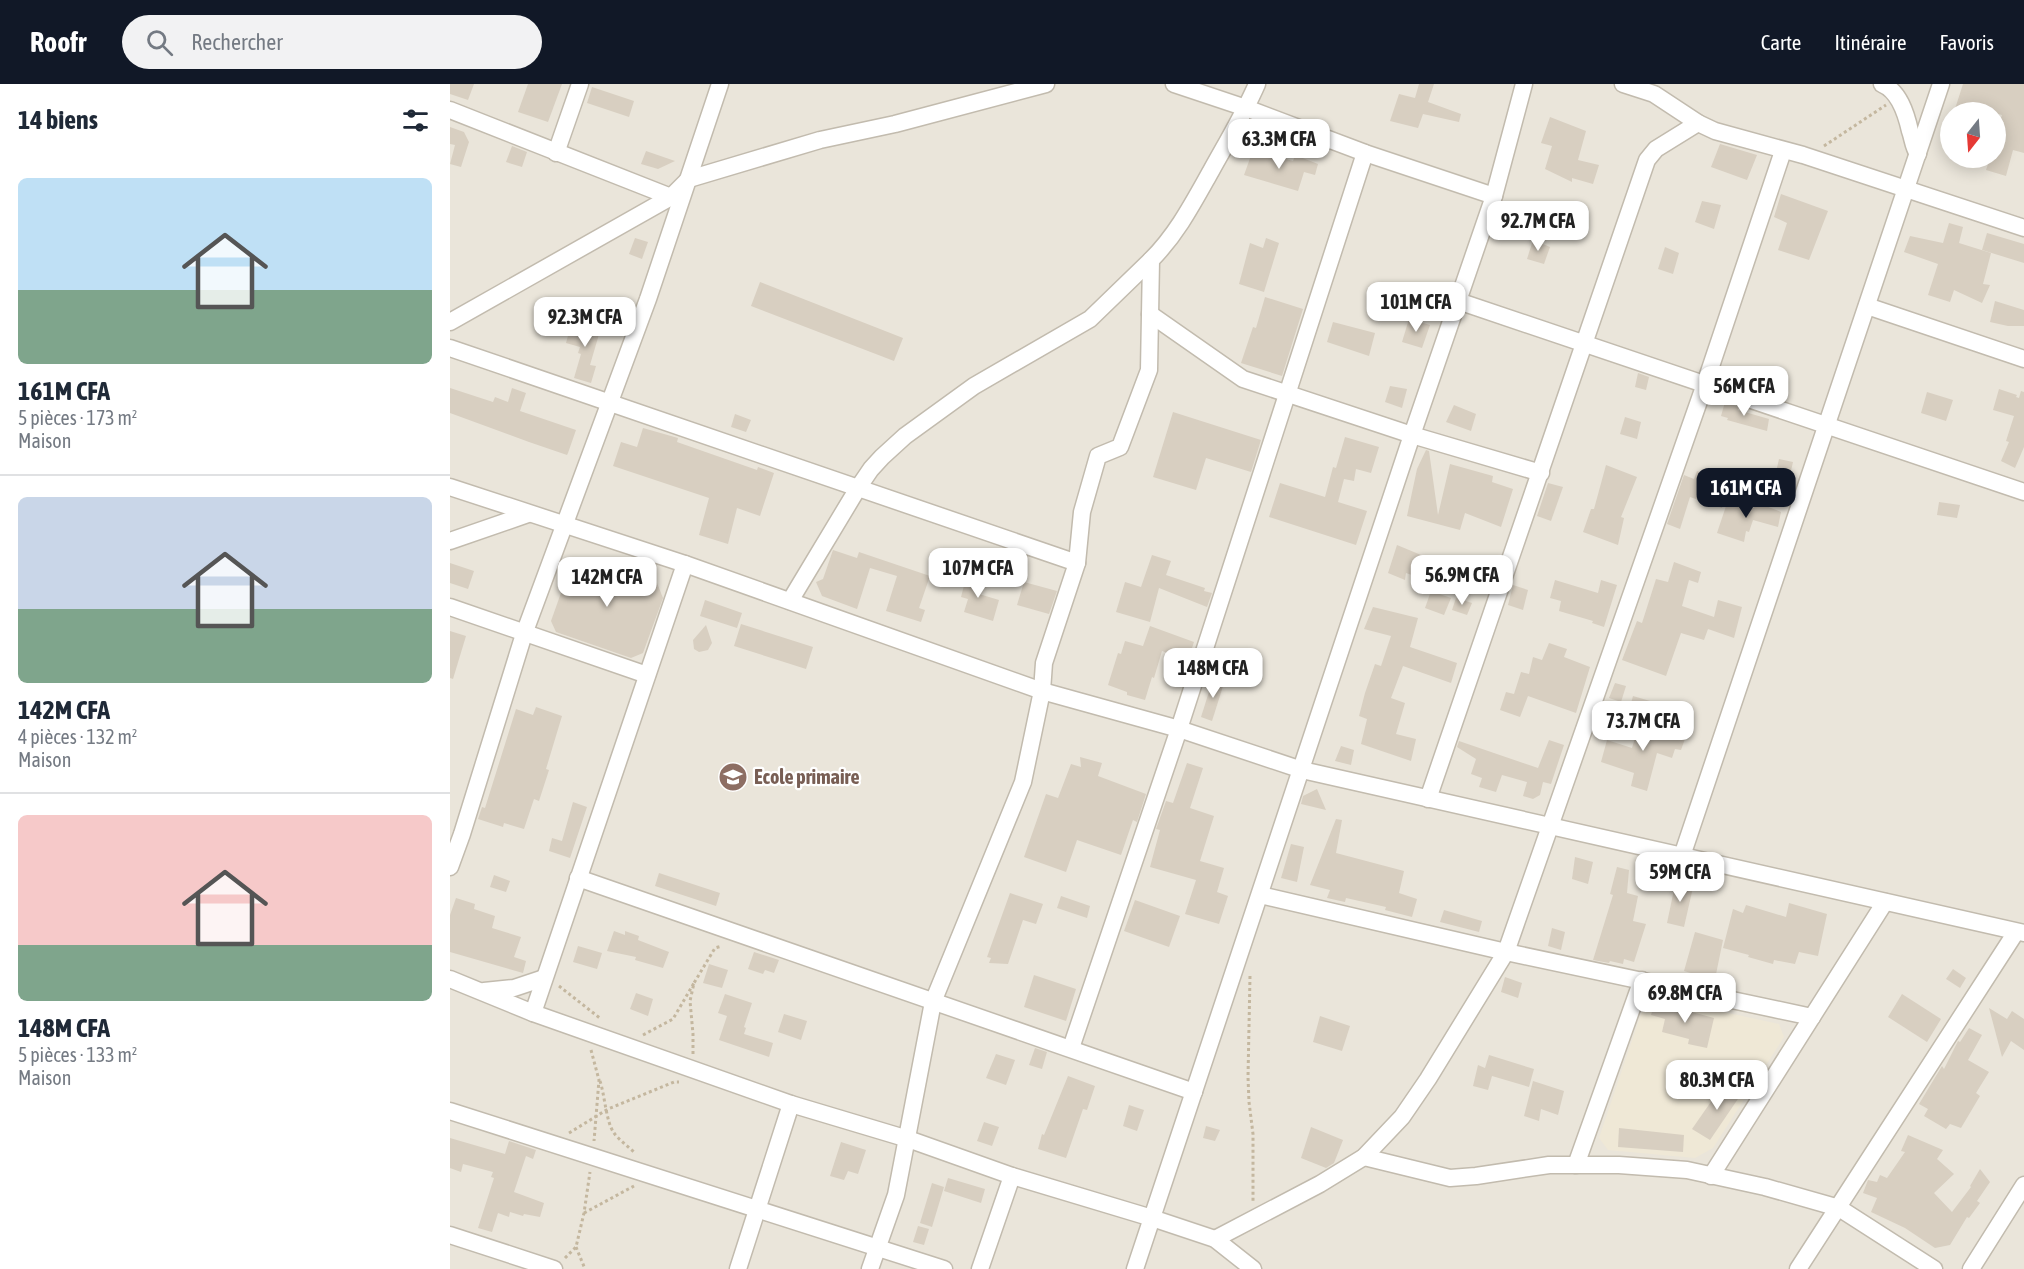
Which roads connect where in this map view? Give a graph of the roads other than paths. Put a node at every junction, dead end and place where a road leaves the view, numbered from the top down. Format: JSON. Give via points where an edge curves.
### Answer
{"nodes":[{"id":1,"x":580,"y":84,"type":"edge"},
{"id":2,"x":720,"y":84,"type":"edge"},
{"id":3,"x":1046,"y":84,"type":"edge"},
{"id":4,"x":1174,"y":84,"type":"edge"},
{"id":5,"x":1257,"y":84,"type":"edge"},
{"id":6,"x":1524,"y":84,"type":"edge"},
{"id":7,"x":1623,"y":84,"type":"edge"},
{"id":8,"x":1881,"y":84,"type":"edge"},
{"id":9,"x":1941,"y":84,"type":"edge"},
{"id":10,"x":1246,"y":108,"type":"junction"},
{"id":11,"x":450,"y":110,"type":"edge"},
{"id":12,"x":1698,"y":123,"type":"junction"},
{"id":13,"x":1783,"y":151,"type":"junction"},
{"id":14,"x":556,"y":153,"type":"junction"},
{"id":15,"x":1365,"y":153,"type":"junction"},
{"id":16,"x":1918,"y":154,"type":"junction"},
{"id":17,"x":688,"y":179,"type":"junction"},
{"id":18,"x":1906,"y":189,"type":"junction"},
{"id":19,"x":1494,"y":196,"type":"junction"},
{"id":20,"x":670,"y":197,"type":"junction"},
{"id":21,"x":2024,"y":227,"type":"edge"},
{"id":22,"x":1151,"y":260,"type":"junction"},
{"id":23,"x":1458,"y":301,"type":"junction"},
{"id":24,"x":1867,"y":306,"type":"junction"},
{"id":25,"x":1150,"y":314,"type":"junction"},
{"id":26,"x":450,"y":322,"type":"edge"},
{"id":27,"x":1585,"y":344,"type":"junction"},
{"id":28,"x":450,"y":348,"type":"edge"},
{"id":29,"x":2024,"y":359,"type":"edge"},
{"id":30,"x":1706,"y":384,"type":"junction"},
{"id":31,"x":1286,"y":395,"type":"junction"},
{"id":32,"x":609,"y":404,"type":"junction"},
{"id":33,"x":1827,"y":425,"type":"junction"},
{"id":34,"x":1412,"y":435,"type":"junction"},
{"id":35,"x":1541,"y":473,"type":"junction"},
{"id":36,"x":450,"y":487,"type":"edge"},
{"id":37,"x":858,"y":488,"type":"junction"},
{"id":38,"x":2024,"y":492,"type":"edge"},
{"id":39,"x":528,"y":514,"type":"junction"},
{"id":40,"x":565,"y":525,"type":"junction"},
{"id":41,"x":450,"y":541,"type":"edge"},
{"id":42,"x":1077,"y":563,"type":"junction"},
{"id":43,"x":685,"y":564,"type":"junction"},
{"id":44,"x":790,"y":601,"type":"junction"},
{"id":45,"x":450,"y":607,"type":"edge"},
{"id":46,"x":525,"y":634,"type":"junction"},
{"id":47,"x":647,"y":675,"type":"junction"},
{"id":48,"x":1042,"y":691,"type":"junction"},
{"id":49,"x":1179,"y":729,"type":"junction"},
{"id":50,"x":1302,"y":770,"type":"junction"},
{"id":51,"x":1428,"y":799,"type":"junction"},
{"id":52,"x":1550,"y":826,"type":"junction"},
{"id":53,"x":456,"y":832,"type":"edge"},
{"id":54,"x":1682,"y":856,"type":"junction"},
{"id":55,"x":450,"y":867,"type":"edge"},
{"id":56,"x":578,"y":878,"type":"junction"},
{"id":57,"x":1260,"y":895,"type":"junction"},
{"id":58,"x":1885,"y":902,"type":"junction"},
{"id":59,"x":2020,"y":933,"type":"edge"},
{"id":60,"x":1506,"y":952,"type":"junction"},
{"id":61,"x":544,"y":978,"type":"junction"},
{"id":62,"x":450,"y":979,"type":"edge"},
{"id":63,"x":1642,"y":980,"type":"junction"},
{"id":64,"x":482,"y":992,"type":"junction"},
{"id":65,"x":933,"y":1002,"type":"junction"},
{"id":66,"x":533,"y":1012,"type":"junction"},
{"id":67,"x":1812,"y":1017,"type":"junction"},
{"id":68,"x":1071,"y":1048,"type":"junction"},
{"id":69,"x":1194,"y":1092,"type":"junction"},
{"id":70,"x":791,"y":1104,"type":"junction"},
{"id":71,"x":450,"y":1111,"type":"edge"},
{"id":72,"x":908,"y":1139,"type":"junction"},
{"id":73,"x":1364,"y":1156,"type":"junction"},
{"id":74,"x":1576,"y":1165,"type":"junction"},
{"id":75,"x":1012,"y":1176,"type":"junction"},
{"id":76,"x":1711,"y":1176,"type":"junction"},
{"id":77,"x":2024,"y":1185,"type":"edge"},
{"id":78,"x":1839,"y":1208,"type":"junction"},
{"id":79,"x":758,"y":1210,"type":"junction"},
{"id":80,"x":1152,"y":1218,"type":"junction"},
{"id":81,"x":450,"y":1235,"type":"edge"},
{"id":82,"x":1215,"y":1239,"type":"junction"},
{"id":83,"x":878,"y":1248,"type":"junction"},
{"id":84,"x":558,"y":1265,"type":"edge"},
{"id":85,"x":738,"y":1269,"type":"edge"},
{"id":86,"x":870,"y":1269,"type":"edge"},
{"id":87,"x":944,"y":1269,"type":"edge"},
{"id":88,"x":980,"y":1269,"type":"edge"},
{"id":89,"x":1136,"y":1269,"type":"edge"},
{"id":90,"x":1253,"y":1269,"type":"edge"},
{"id":91,"x":1798,"y":1269,"type":"edge"},
{"id":92,"x":1934,"y":1269,"type":"edge"},
{"id":93,"x":1971,"y":1269,"type":"edge"}],
"edges":[{"from":1,"to":14,"type":"street"},
{"from":2,"to":17,"type":"street"},
{"from":3,"to":17,"type":"street","via":[[820,140]]},
{"from":4,"to":10,"type":"street"},
{"from":5,"to":10,"type":"street"},
{"from":6,"to":19,"type":"street"},
{"from":7,"to":12,"type":"street","via":[[1654,94]]},
{"from":8,"to":16,"type":"street","via":[[1896,94]]},
{"from":9,"to":16,"type":"street"},
{"from":10,"to":15,"type":"street"},
{"from":10,"to":22,"type":"street","via":[[1181,223]]},
{"from":11,"to":14,"type":"street"},
{"from":12,"to":13,"type":"street"},
{"from":12,"to":27,"type":"street","via":[[1656,149],[1647,160]]},
{"from":13,"to":18,"type":"street"},
{"from":13,"to":30,"type":"street"},
{"from":14,"to":20,"type":"street"},
{"from":15,"to":19,"type":"street"},
{"from":15,"to":31,"type":"street"},
{"from":16,"to":18,"type":"street"},
{"from":17,"to":20,"type":"street"},
{"from":17,"to":32,"type":"street"},
{"from":18,"to":21,"type":"street"},
{"from":18,"to":24,"type":"street"},
{"from":19,"to":23,"type":"street"},
{"from":20,"to":26,"type":"street"},
{"from":22,"to":25,"type":"street"},
{"from":22,"to":37,"type":"street","via":[[1089,319],[974,386],[905,436],[871,469]]},
{"from":23,"to":27,"type":"street"},
{"from":23,"to":34,"type":"street"},
{"from":24,"to":29,"type":"street"},
{"from":24,"to":33,"type":"street"},
{"from":25,"to":31,"type":"street","via":[[1233,374]]},
{"from":25,"to":42,"type":"street","via":[[1149,370],[1120,447],[1098,456],[1082,512]]},
{"from":27,"to":30,"type":"street"},
{"from":27,"to":35,"type":"street"},
{"from":28,"to":32,"type":"street"},
{"from":30,"to":33,"type":"street"},
{"from":30,"to":52,"type":"street"},
{"from":31,"to":34,"type":"street"},
{"from":31,"to":49,"type":"street"},
{"from":32,"to":37,"type":"street"},
{"from":32,"to":40,"type":"street"},
{"from":33,"to":38,"type":"street"},
{"from":33,"to":54,"type":"street"},
{"from":34,"to":35,"type":"street"},
{"from":34,"to":50,"type":"street"},
{"from":35,"to":51,"type":"street"},
{"from":36,"to":39,"type":"street"},
{"from":37,"to":42,"type":"street"},
{"from":37,"to":44,"type":"street"},
{"from":39,"to":40,"type":"street"},
{"from":39,"to":41,"type":"street"},
{"from":40,"to":43,"type":"street"},
{"from":40,"to":46,"type":"street"},
{"from":42,"to":48,"type":"street","via":[[1044,663]]},
{"from":43,"to":44,"type":"street"},
{"from":43,"to":47,"type":"street"},
{"from":44,"to":48,"type":"street"},
{"from":45,"to":46,"type":"street"},
{"from":46,"to":47,"type":"street"},
{"from":46,"to":53,"type":"street"},
{"from":47,"to":56,"type":"street"},
{"from":48,"to":49,"type":"street"},
{"from":48,"to":65,"type":"street","via":[[1023,782]]},
{"from":49,"to":50,"type":"street"},
{"from":49,"to":68,"type":"street"},
{"from":50,"to":51,"type":"street"},
{"from":50,"to":57,"type":"street"},
{"from":51,"to":52,"type":"street"},
{"from":52,"to":54,"type":"street"},
{"from":52,"to":60,"type":"street"},
{"from":53,"to":55,"type":"street"},
{"from":54,"to":58,"type":"street"},
{"from":56,"to":61,"type":"street"},
{"from":56,"to":65,"type":"street"},
{"from":57,"to":60,"type":"street"},
{"from":57,"to":69,"type":"street"},
{"from":58,"to":59,"type":"street"},
{"from":58,"to":67,"type":"street"},
{"from":59,"to":78,"type":"street"},
{"from":60,"to":63,"type":"street"},
{"from":60,"to":73,"type":"street","via":[[1402,1117]]},
{"from":61,"to":64,"type":"street","via":[[514,988]]},
{"from":61,"to":66,"type":"street"},
{"from":62,"to":64,"type":"street"},
{"from":63,"to":67,"type":"street"},
{"from":63,"to":74,"type":"street"},
{"from":64,"to":66,"type":"street"},
{"from":65,"to":68,"type":"street"},
{"from":65,"to":72,"type":"street"},
{"from":66,"to":70,"type":"street","via":[[687,1075]]},
{"from":67,"to":76,"type":"street"},
{"from":68,"to":69,"type":"street"},
{"from":69,"to":80,"type":"street"},
{"from":70,"to":72,"type":"street"},
{"from":70,"to":79,"type":"street"},
{"from":71,"to":79,"type":"street"},
{"from":72,"to":75,"type":"street"},
{"from":72,"to":83,"type":"street","via":[[896,1195]]},
{"from":73,"to":74,"type":"street","via":[[1450,1178]]},
{"from":73,"to":82,"type":"street","via":[[1320,1184]]},
{"from":74,"to":76,"type":"street","via":[[1687,1170]]},
{"from":75,"to":80,"type":"street"},
{"from":75,"to":88,"type":"street"},
{"from":76,"to":78,"type":"street"},
{"from":77,"to":93,"type":"street"},
{"from":78,"to":91,"type":"street"},
{"from":78,"to":92,"type":"street"},
{"from":79,"to":83,"type":"street"},
{"from":79,"to":85,"type":"street"},
{"from":80,"to":82,"type":"street"},
{"from":80,"to":89,"type":"street"},
{"from":81,"to":84,"type":"street"},
{"from":82,"to":90,"type":"street"},
{"from":83,"to":86,"type":"street"},
{"from":83,"to":87,"type":"street"}]}
